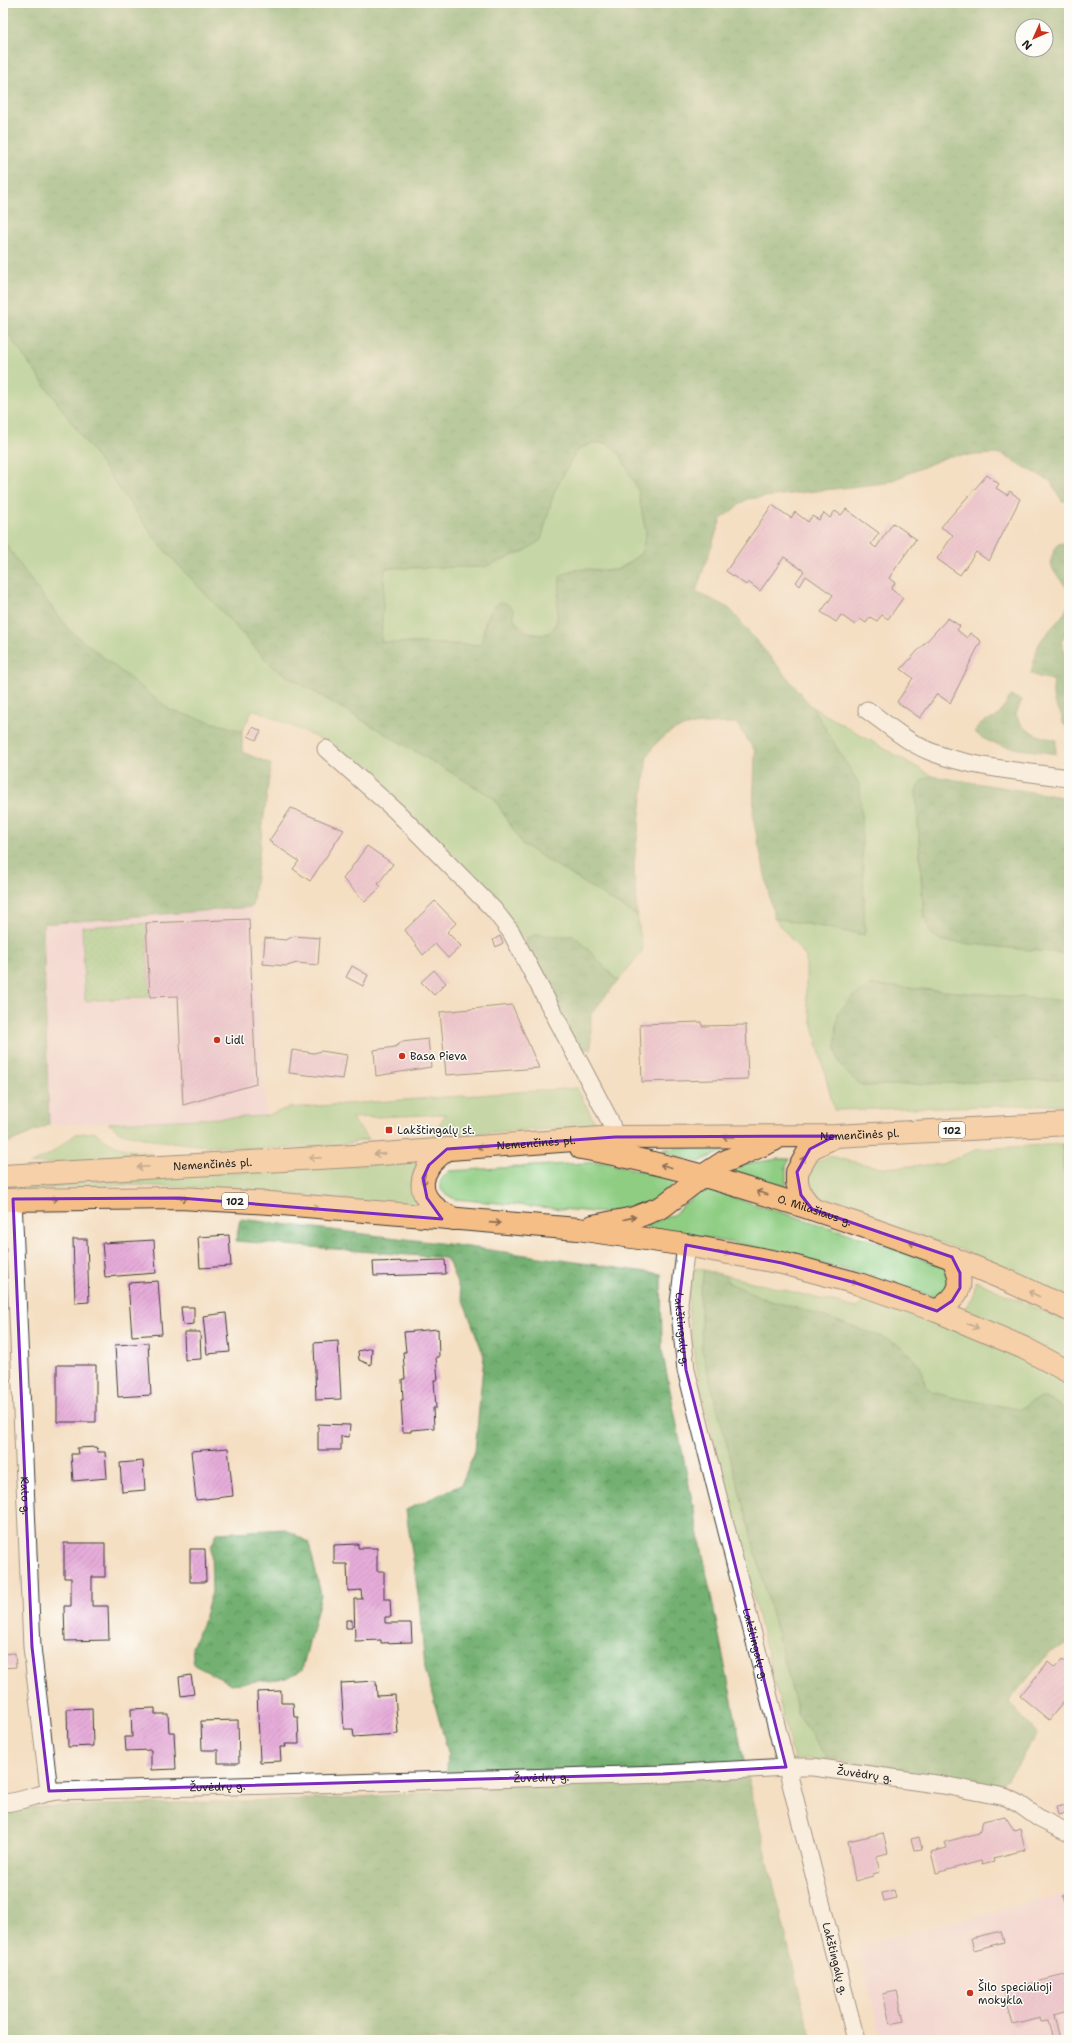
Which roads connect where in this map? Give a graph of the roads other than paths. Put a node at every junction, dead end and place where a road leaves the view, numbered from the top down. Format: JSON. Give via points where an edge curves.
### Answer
{"nodes":[{"id":1,"x":867,"y":710,"type":"dead end"},
{"id":2,"x":326,"y":750,"type":"dead end"},
{"id":3,"x":1069,"y":778,"type":"edge"},
{"id":4,"x":1069,"y":1124,"type":"edge"},
{"id":5,"x":835,"y":1136,"type":"junction"},
{"id":6,"x":615,"y":1137,"type":"junction"},
{"id":7,"x":781,"y":1137,"type":"junction"},
{"id":8,"x":550,"y":1142,"type":"junction"},
{"id":9,"x":447,"y":1149,"type":"junction"},
{"id":10,"x":704,"y":1175,"type":"junction"},
{"id":11,"x":3,"y":1176,"type":"edge"},
{"id":12,"x":8,"y":1199,"type":"edge"},
{"id":13,"x":812,"y":1209,"type":"junction"},
{"id":14,"x":456,"y":1220,"type":"junction"},
{"id":15,"x":578,"y":1229,"type":"junction"},
{"id":16,"x":686,"y":1245,"type":"junction"},
{"id":17,"x":952,"y":1257,"type":"junction"},
{"id":18,"x":1069,"y":1310,"type":"edge"},
{"id":19,"x":937,"y":1311,"type":"junction"},
{"id":20,"x":1069,"y":1372,"type":"edge"},
{"id":21,"x":786,"y":1767,"type":"junction"},
{"id":22,"x":48,"y":1791,"type":"junction"},
{"id":23,"x":3,"y":1803,"type":"edge"},
{"id":24,"x":1069,"y":1833,"type":"edge"},
{"id":25,"x":856,"y":2040,"type":"edge"}],
"edges":[{"from":1,"to":3,"type":"street","via":[[915,744],[934,753],[969,762]]},
{"from":2,"to":6,"type":"street","via":[[396,811],[494,910],[510,932],[610,1121]]},
{"from":4,"to":5,"type":"main road","name":"Nemenčinės pl.","number":"102"},
{"from":5,"to":7,"type":"main road","name":"Nemenčinės pl.","number":"102"},
{"from":13,"to":5,"type":"main road","one_way":true,"via":[[801,1195],[797,1172],[810,1149]]},
{"from":7,"to":6,"type":"main road","name":"Nemenčinės pl.","number":"102","one_way":true},
{"from":6,"to":8,"type":"main road","name":"Nemenčinės pl.","number":"102"},
{"from":7,"to":10,"type":"main road","number":"102","via":[[724,1162]]},
{"from":8,"to":9,"type":"main road","name":"Nemenčinės pl.","number":"102","one_way":true},
{"from":10,"to":8,"type":"main road","name":"O. Milašiaus g.","one_way":true,"via":[[622,1155]]},
{"from":9,"to":11,"type":"main road","name":"Nemenčinės pl.","number":"102","one_way":true},
{"from":9,"to":14,"type":"main road","one_way":true,"via":[[429,1165],[423,1178],[423,1190],[432,1205],[441,1213]]},
{"from":13,"to":10,"type":"main road","name":"O. Milašiaus g.","one_way":true},
{"from":15,"to":10,"type":"main road","number":"102","one_way":true,"via":[[634,1218],[662,1207]]},
{"from":12,"to":14,"type":"main road","number":"102","one_way":true,"via":[[180,1198],[270,1203]]},
{"from":12,"to":22,"type":"street","name":"Rato g.","via":[[32,1646]]},
{"from":17,"to":13,"type":"main road","name":"O. Milašiaus g.","one_way":true},
{"from":14,"to":15,"type":"main road","number":"102","one_way":true},
{"from":15,"to":16,"type":"main road"},
{"from":16,"to":19,"type":"main road","one_way":true,"via":[[782,1263],[856,1283]]},
{"from":16,"to":21,"type":"street","name":"Lakštingalų g.","via":[[679,1303],[686,1370]]},
{"from":18,"to":17,"type":"main road","name":"O. Milašiaus g.","one_way":true},
{"from":17,"to":19,"type":"main road","via":[[960,1273],[960,1288],[952,1301]]},
{"from":19,"to":20,"type":"main road","one_way":true,"via":[[1024,1348]]},
{"from":21,"to":22,"type":"street","name":"Žuvėdrų g.","via":[[663,1774]]},
{"from":21,"to":24,"type":"street","name":"Žuvėdrų g.","via":[[813,1767],[943,1785],[1000,1796]]},
{"from":21,"to":25,"type":"street","name":"Lakštingalų g."},
{"from":22,"to":23,"type":"street","name":"Žuvėdrų g.","via":[[24,1801]]}]}
